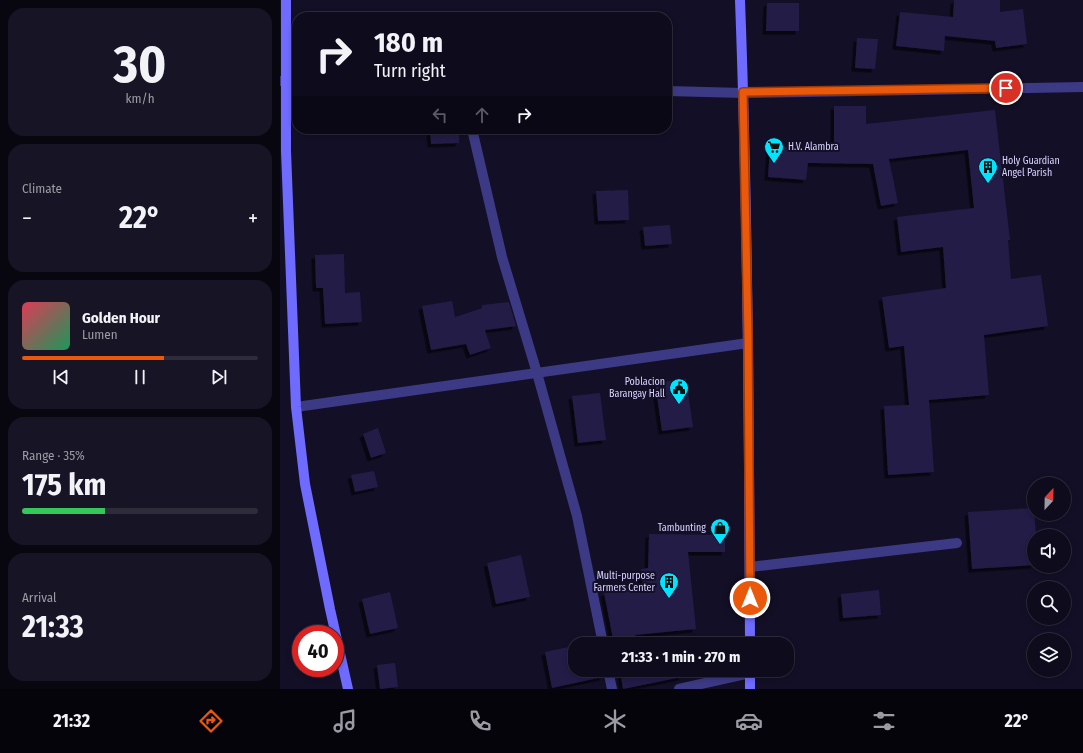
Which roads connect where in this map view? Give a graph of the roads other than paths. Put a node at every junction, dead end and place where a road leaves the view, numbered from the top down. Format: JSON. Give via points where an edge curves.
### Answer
{"nodes":[{"id":1,"x":286,"y":0,"type":"edge"},
{"id":2,"x":740,"y":0,"type":"edge"},
{"id":3,"x":283,"y":81,"type":"edge"},
{"id":4,"x":1083,"y":87,"type":"edge"},
{"id":5,"x":672,"y":91,"type":"edge"},
{"id":6,"x":743,"y":92,"type":"junction"},
{"id":7,"x":473,"y":134,"type":"edge"},
{"id":8,"x":748,"y":342,"type":"junction"},
{"id":9,"x":537,"y":374,"type":"junction"},
{"id":10,"x":296,"y":407,"type":"junction"},
{"id":11,"x":957,"y":543,"type":"dead end"},
{"id":12,"x":750,"y":566,"type":"junction"},
{"id":13,"x":602,"y":637,"type":"edge"},
{"id":14,"x":750,"y":637,"type":"edge"},
{"id":15,"x":609,"y":677,"type":"edge"},
{"id":16,"x":726,"y":677,"type":"edge"},
{"id":17,"x":750,"y":677,"type":"edge"},
{"id":18,"x":348,"y":689,"type":"edge"},
{"id":19,"x":612,"y":689,"type":"edge"},
{"id":20,"x":679,"y":689,"type":"edge"},
{"id":21,"x":750,"y":689,"type":"edge"}],
"edges":[{"from":1,"to":3,"type":"street"},
{"from":2,"to":6,"type":"street"},
{"from":3,"to":10,"type":"street"},
{"from":4,"to":6,"type":"street"},
{"from":5,"to":6,"type":"street"},
{"from":6,"to":8,"type":"street"},
{"from":7,"to":9,"type":"street","via":[[502,257]]},
{"from":8,"to":9,"type":"street"},
{"from":8,"to":12,"type":"street"},
{"from":9,"to":10,"type":"street"},
{"from":9,"to":13,"type":"street","via":[[577,516]]},
{"from":10,"to":18,"type":"street","via":[[305,484]]},
{"from":11,"to":12,"type":"street"},
{"from":12,"to":14,"type":"street"},
{"from":15,"to":19,"type":"street"},
{"from":16,"to":20,"type":"street"},
{"from":17,"to":21,"type":"street"}]}
